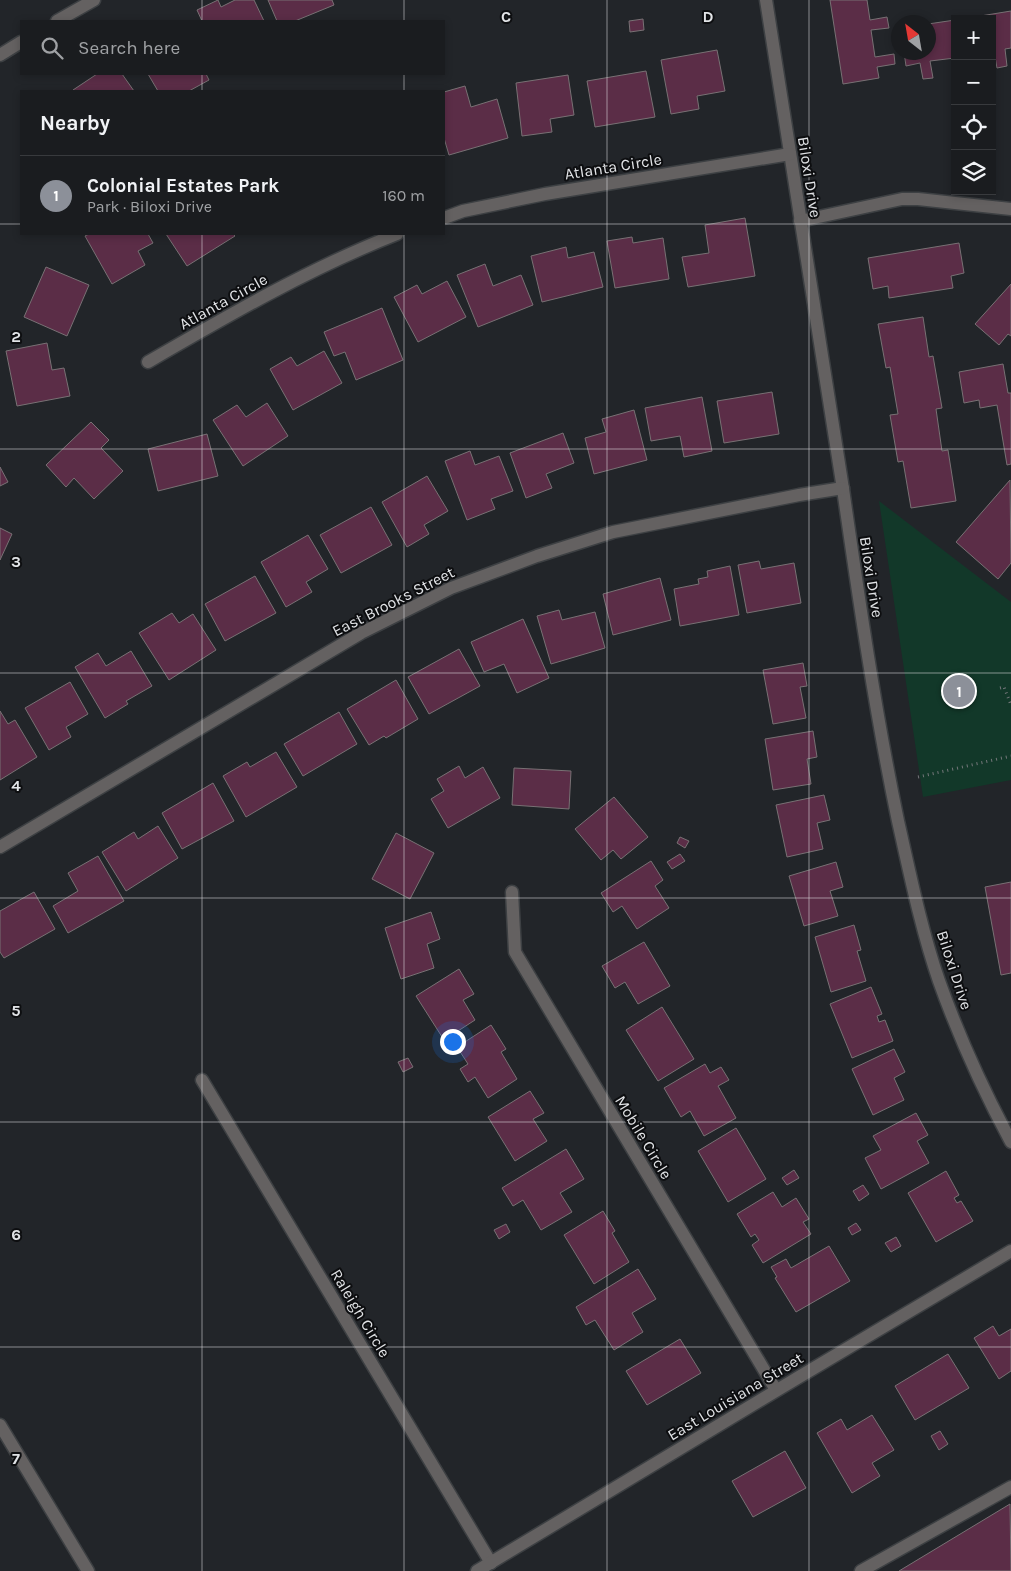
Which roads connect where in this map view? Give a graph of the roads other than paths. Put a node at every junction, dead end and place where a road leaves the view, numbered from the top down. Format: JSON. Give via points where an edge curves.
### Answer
{"nodes":[{"id":1,"x":94,"y":0,"type":"edge"},
{"id":2,"x":766,"y":0,"type":"edge"},
{"id":3,"x":59,"y":20,"type":"edge"},
{"id":4,"x":20,"y":43,"type":"edge"},
{"id":5,"x":0,"y":56,"type":"edge"},
{"id":6,"x":790,"y":154,"type":"junction"},
{"id":7,"x":1011,"y":209,"type":"edge"},
{"id":8,"x":445,"y":218,"type":"edge"},
{"id":9,"x":800,"y":222,"type":"junction"},
{"id":10,"x":394,"y":235,"type":"edge"},
{"id":11,"x":148,"y":362,"type":"dead end"},
{"id":12,"x":843,"y":488,"type":"junction"},
{"id":13,"x":0,"y":847,"type":"edge"},
{"id":14,"x":512,"y":892,"type":"dead end"},
{"id":15,"x":202,"y":1080,"type":"dead end"},
{"id":16,"x":1011,"y":1142,"type":"edge"},
{"id":17,"x":1011,"y":1251,"type":"edge"},
{"id":18,"x":776,"y":1390,"type":"junction"},
{"id":19,"x":0,"y":1425,"type":"edge"},
{"id":20,"x":1011,"y":1487,"type":"edge"},
{"id":21,"x":491,"y":1563,"type":"junction"},
{"id":22,"x":88,"y":1571,"type":"edge"},
{"id":23,"x":477,"y":1571,"type":"edge"},
{"id":24,"x":861,"y":1571,"type":"edge"}],
"edges":[{"from":1,"to":3,"type":"street"},
{"from":2,"to":6,"type":"street","name":"Biloxi Drive"},
{"from":4,"to":5,"type":"street"},
{"from":6,"to":8,"type":"street","name":"Atlanta Circle","via":[[545,194]]},
{"from":6,"to":9,"type":"street","name":"Biloxi Drive"},
{"from":7,"to":9,"type":"street","via":[[918,199]]},
{"from":9,"to":12,"type":"street","name":"Biloxi Drive"},
{"from":10,"to":11,"type":"street","name":"Atlanta Circle","via":[[263,296]]},
{"from":12,"to":13,"type":"street","name":"East Brooks Street","via":[[613,532],[452,588],[361,633]]},
{"from":12,"to":16,"type":"street","name":"Biloxi Drive","via":[[886,766],[920,918],[960,1036],[985,1094]]},
{"from":14,"to":18,"type":"street","name":"Mobile Circle","via":[[515,952]]},
{"from":15,"to":21,"type":"street","name":"Raleigh Circle"},
{"from":17,"to":18,"type":"street","name":"East Louisiana Street"},
{"from":18,"to":21,"type":"street","name":"East Louisiana Street"},
{"from":19,"to":22,"type":"street"},
{"from":20,"to":24,"type":"street"},
{"from":21,"to":23,"type":"street","name":"East Louisiana Street"}]}
